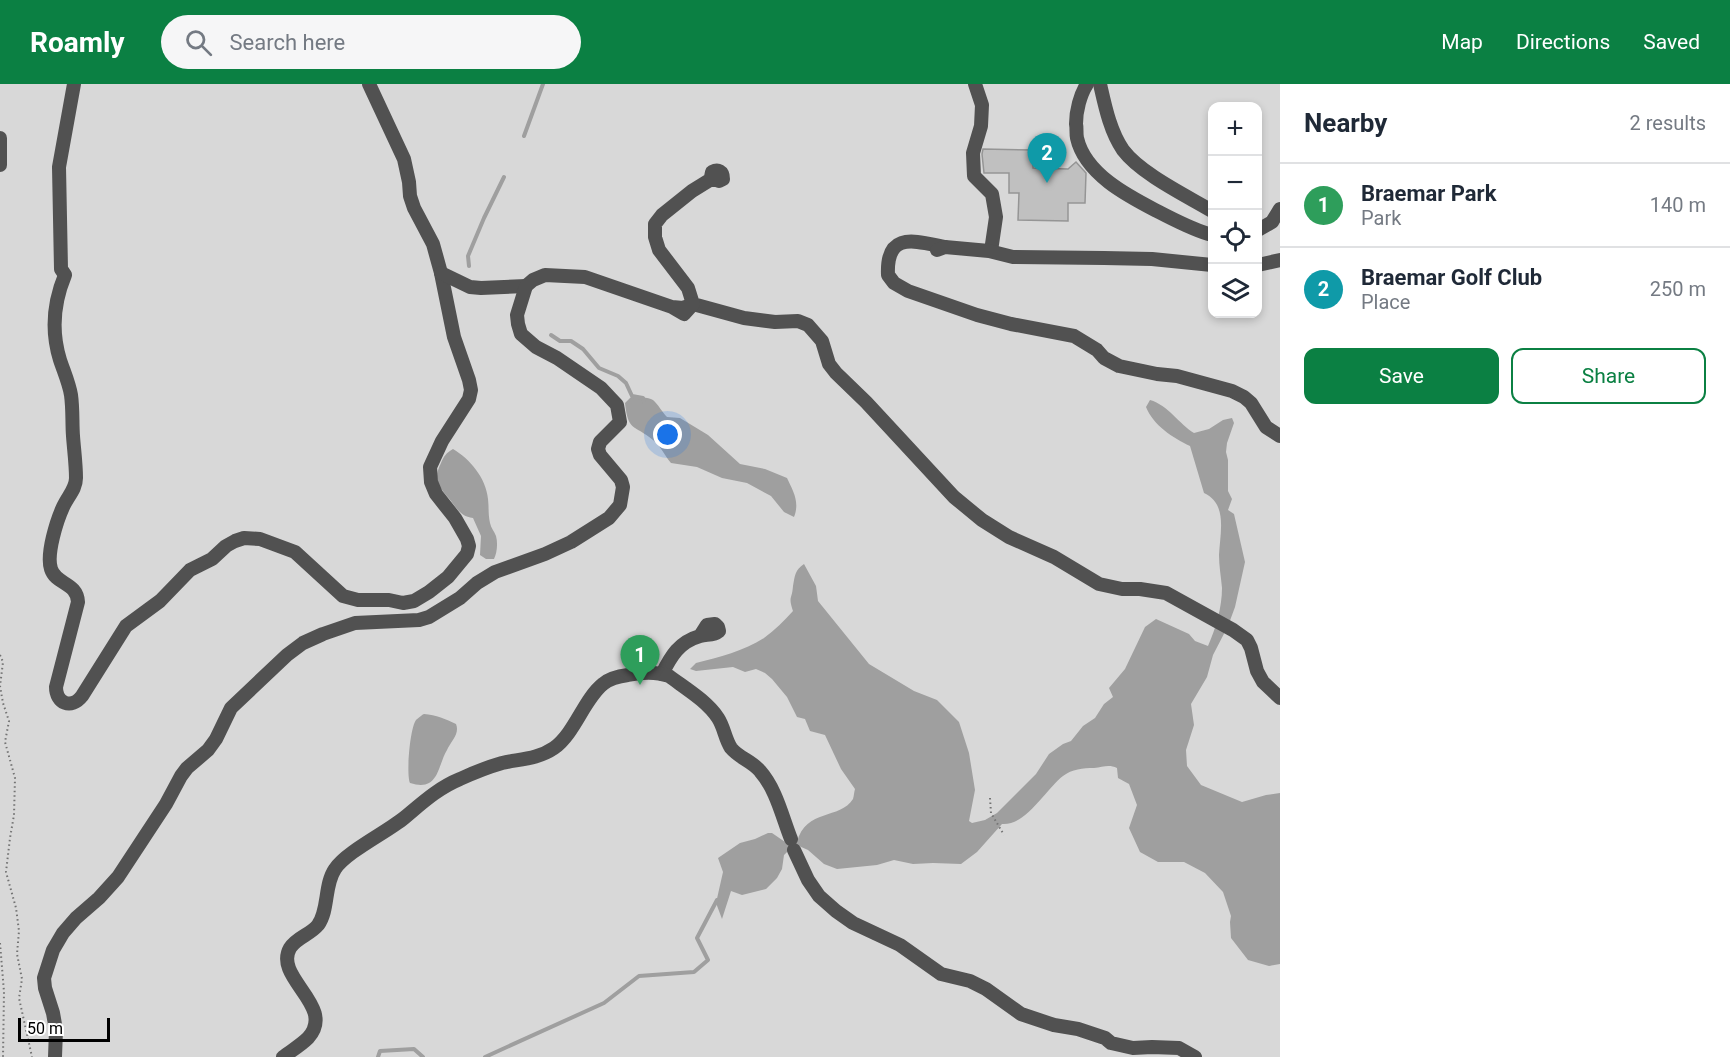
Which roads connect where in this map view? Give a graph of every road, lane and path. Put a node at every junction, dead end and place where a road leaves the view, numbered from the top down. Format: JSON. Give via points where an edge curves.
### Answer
{"nodes":[{"id":1,"x":74,"y":84,"type":"edge"},
{"id":2,"x":369,"y":84,"type":"edge"},
{"id":3,"x":975,"y":84,"type":"edge"},
{"id":4,"x":1087,"y":84,"type":"edge"},
{"id":5,"x":1100,"y":84,"type":"edge"},
{"id":6,"x":0,"y":138,"type":"edge"},
{"id":7,"x":0,"y":165,"type":"edge"},
{"id":8,"x":713,"y":178,"type":"dead end"},
{"id":9,"x":1280,"y":209,"type":"edge"},
{"id":10,"x":1210,"y":210,"type":"edge"},
{"id":11,"x":1262,"y":227,"type":"edge"},
{"id":12,"x":1208,"y":234,"type":"edge"},
{"id":13,"x":990,"y":251,"type":"junction"},
{"id":14,"x":1280,"y":260,"type":"edge"},
{"id":15,"x":1262,"y":264,"type":"edge"},
{"id":16,"x":1208,"y":265,"type":"edge"},
{"id":17,"x":441,"y":273,"type":"junction"},
{"id":18,"x":526,"y":286,"type":"junction"},
{"id":19,"x":693,"y":304,"type":"junction"},
{"id":20,"x":1280,"y":436,"type":"edge"},
{"id":21,"x":700,"y":636,"type":"dead end"},
{"id":22,"x":0,"y":655,"type":"edge"},
{"id":23,"x":662,"y":674,"type":"junction"},
{"id":24,"x":1280,"y":698,"type":"edge"},
{"id":25,"x":990,"y":798,"type":"dead end"},
{"id":26,"x":1004,"y":835,"type":"dead end"},
{"id":27,"x":0,"y":943,"type":"edge"},
{"id":28,"x":3,"y":1057,"type":"edge"},
{"id":29,"x":32,"y":1057,"type":"edge"},
{"id":30,"x":55,"y":1057,"type":"edge"},
{"id":31,"x":283,"y":1057,"type":"edge"},
{"id":32,"x":1195,"y":1057,"type":"edge"}],
"edges":[{"from":1,"to":17,"type":"street","via":[[59,167],[61,269],[65,275],[54,311],[54,332],[71,396],[76,477],[60,514],[50,560],[55,577],[78,596],[56,687],[59,700],[66,704],[78,701],[126,626],[190,570],[235,541],[260,540],[295,552],[335,590],[358,600],[414,601],[448,577],[464,560],[467,539],[430,482],[435,453],[466,405],[471,390],[454,338]]},
{"from":2,"to":17,"type":"street","via":[[400,147],[412,202],[433,244]]},
{"from":3,"to":13,"type":"street","via":[[982,105],[973,153],[974,176],[992,194],[996,217]]},
{"from":4,"to":12,"type":"street","via":[[1076,116],[1077,138],[1083,154],[1098,173],[1126,195]]},
{"from":5,"to":10,"type":"street","via":[[1112,129],[1124,152],[1155,177]]},
{"from":6,"to":7,"type":"street"},
{"from":8,"to":19,"type":"street","via":[[674,205],[655,224],[659,250],[688,288]]},
{"from":9,"to":11,"type":"street","via":[[1272,222]]},
{"from":13,"to":16,"type":"street","via":[[1013,257],[1152,259]]},
{"from":13,"to":20,"type":"street","via":[[945,247],[930,251],[925,243],[904,242],[890,254],[888,276],[920,296],[977,315],[1074,336],[1119,366],[1232,391],[1245,397],[1266,427]]},
{"from":14,"to":15,"type":"street"},
{"from":17,"to":18,"type":"street","via":[[470,287]]},
{"from":18,"to":19,"type":"street","via":[[545,275],[585,277],[684,314]]},
{"from":18,"to":30,"type":"street","via":[[517,315],[521,334],[601,388],[617,405],[620,422],[598,449],[621,480],[620,505],[609,518],[571,542],[495,572],[429,617],[356,623],[303,643],[242,697],[231,708],[216,739],[181,776],[118,877],[76,918],[53,950],[44,978],[56,1030]]},
{"from":19,"to":24,"type":"street","via":[[744,318],[808,325],[822,341],[836,373],[946,489],[982,520],[1099,584],[1166,593],[1233,630],[1247,640],[1263,682]]},
{"from":21,"to":23,"type":"street","via":[[678,648]]},
{"from":22,"to":29,"type":"path","via":[[0,686],[9,722],[5,742],[15,778],[6,872],[19,931],[17,954],[22,979],[18,998]]},
{"from":23,"to":31,"type":"street","via":[[636,673],[604,682],[554,749],[541,756],[494,765],[451,783],[340,863],[329,882],[318,924],[288,952],[290,968],[316,1022],[308,1038]]},
{"from":23,"to":32,"type":"street","via":[[717,715],[732,749],[767,779],[808,880],[836,911],[900,945],[941,974],[986,989],[1021,1014],[1105,1038],[1110,1043],[1133,1048],[1179,1048]]},
{"from":25,"to":26,"type":"path","via":[[991,813]]},
{"from":27,"to":28,"type":"path"}]}
